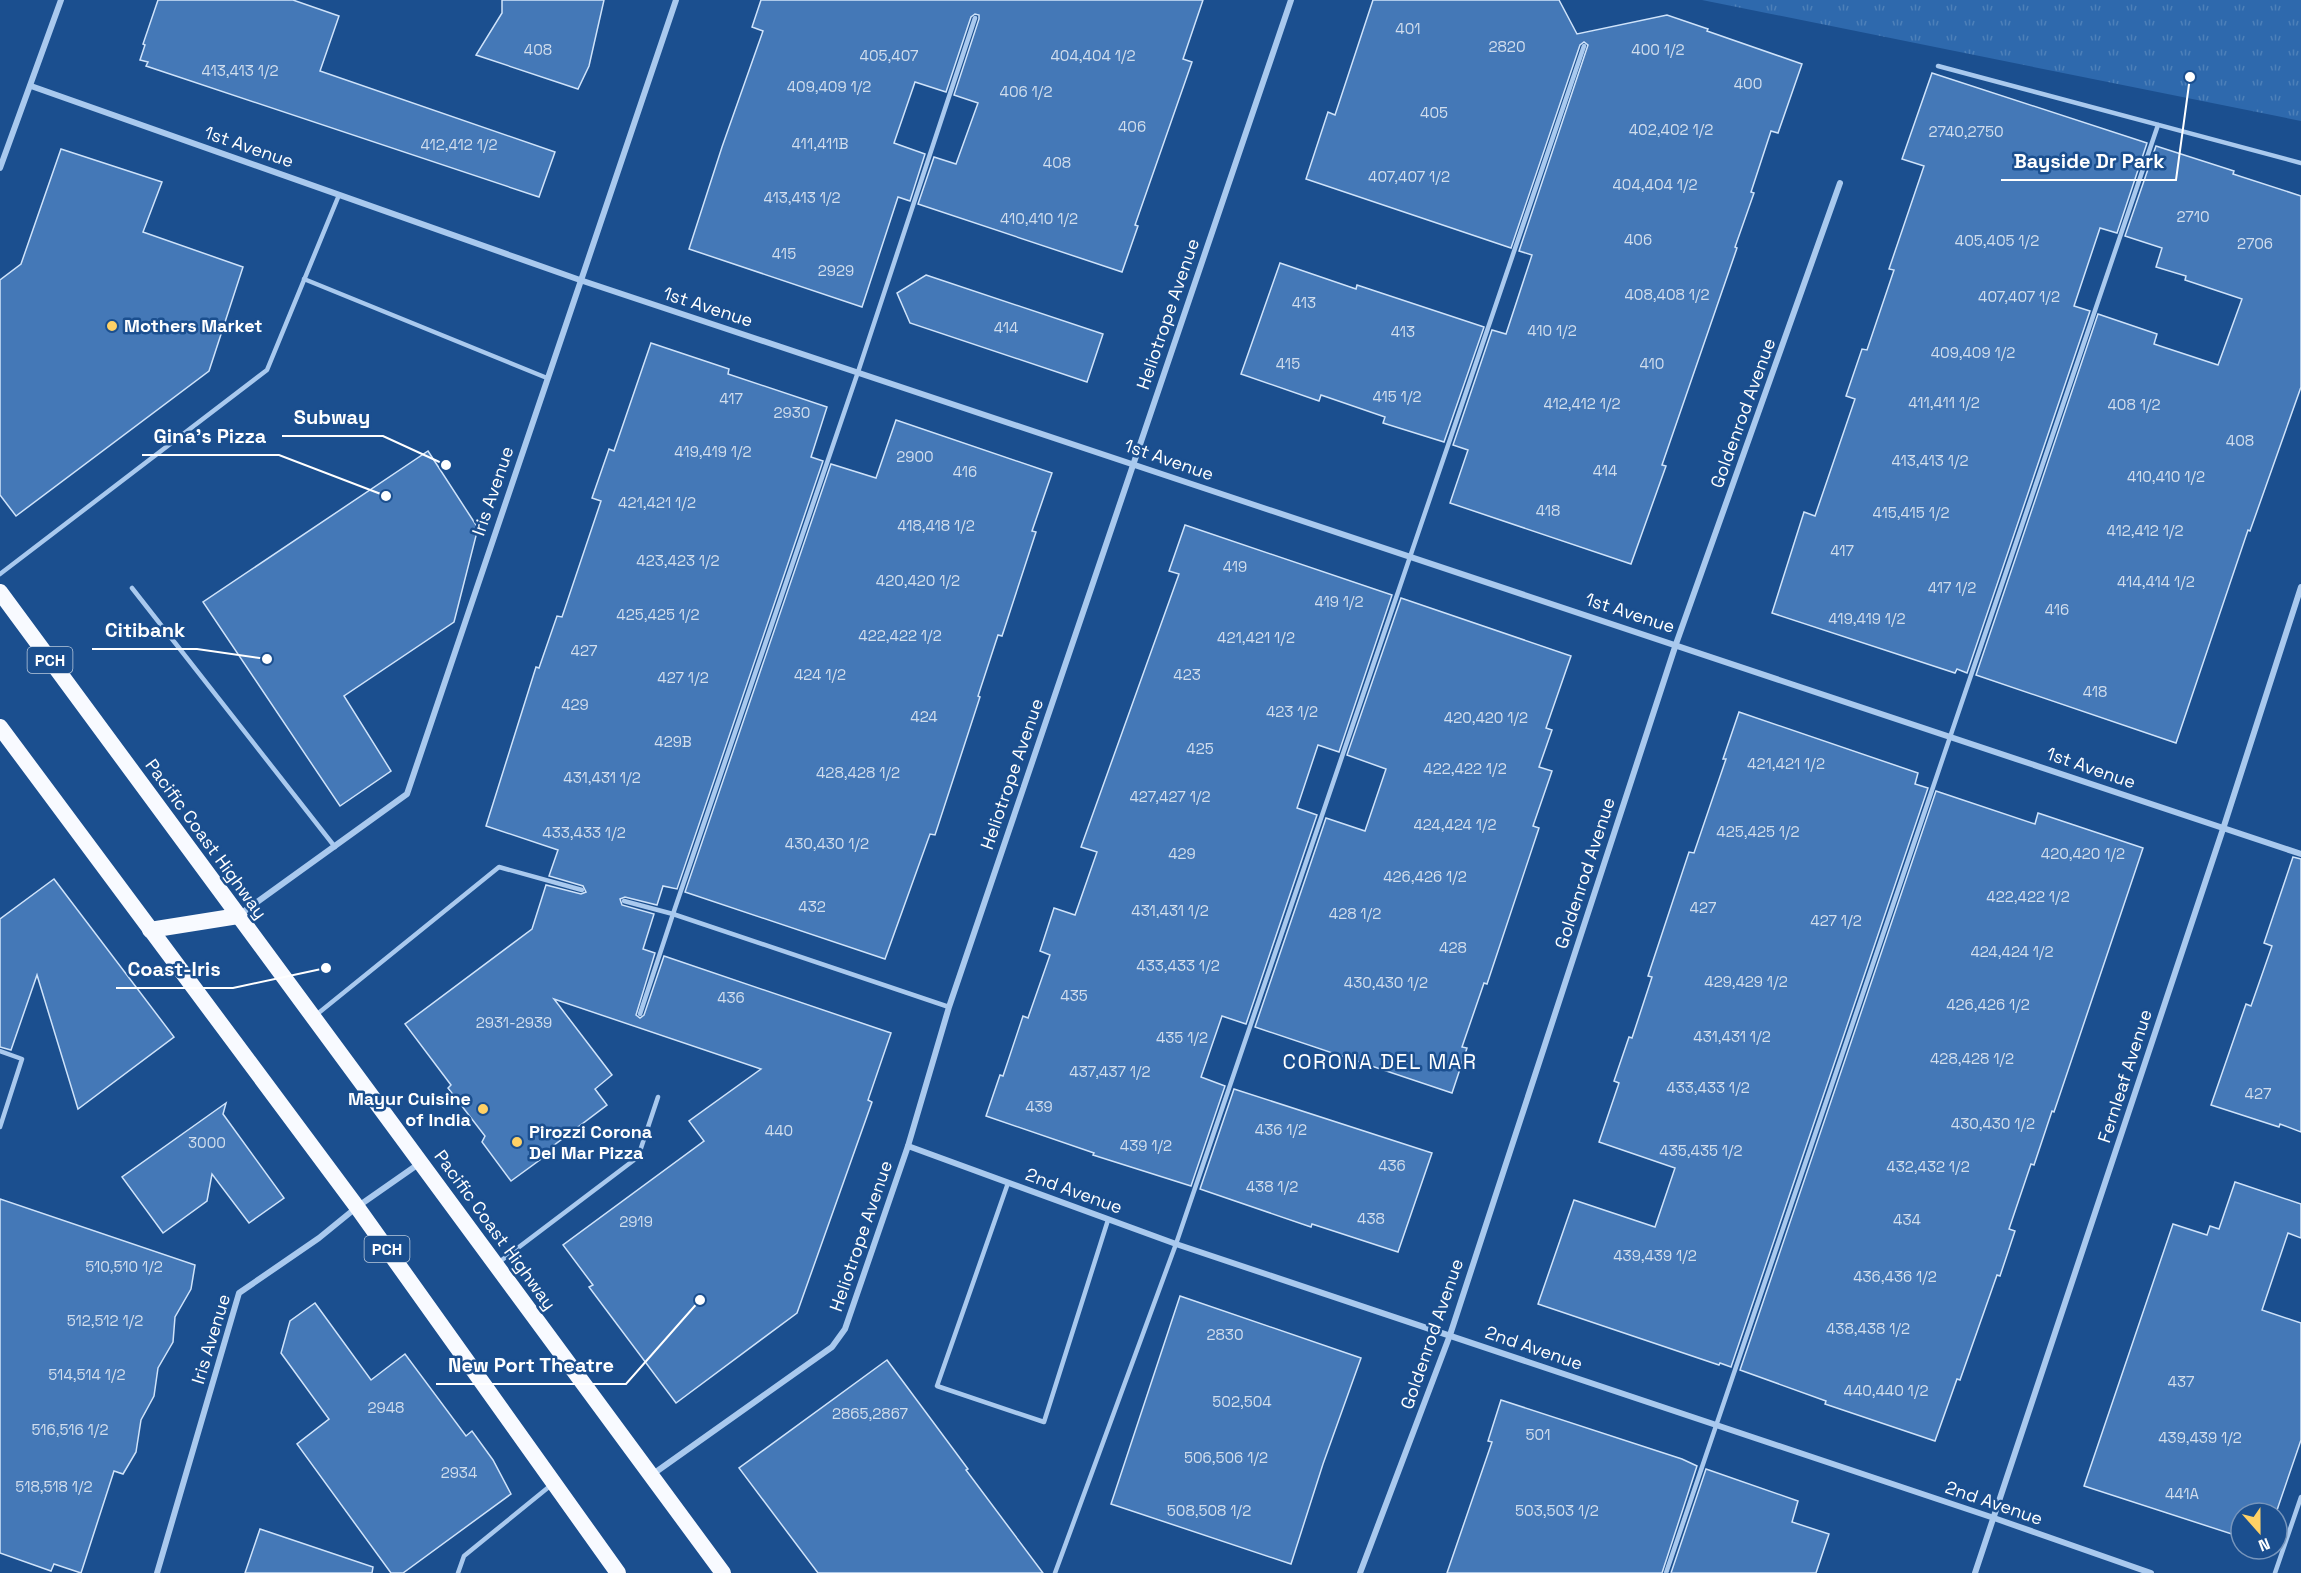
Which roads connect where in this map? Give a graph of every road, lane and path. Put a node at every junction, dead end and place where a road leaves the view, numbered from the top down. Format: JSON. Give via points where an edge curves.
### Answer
{"nodes":[{"id":1,"x":61,"y":0,"type":"edge"},
{"id":2,"x":676,"y":0,"type":"edge"},
{"id":3,"x":1291,"y":0,"type":"edge"},
{"id":4,"x":975,"y":18,"type":"dead end"},
{"id":5,"x":1584,"y":46,"type":"dead end"},
{"id":6,"x":1938,"y":66,"type":"dead end"},
{"id":7,"x":31,"y":86,"type":"junction"},
{"id":8,"x":2158,"y":125,"type":"junction"},
{"id":9,"x":2301,"y":164,"type":"edge"},
{"id":10,"x":0,"y":168,"type":"edge"},
{"id":11,"x":1840,"y":183,"type":"dead end"},
{"id":12,"x":339,"y":195,"type":"junction"},
{"id":13,"x":304,"y":279,"type":"junction"},
{"id":14,"x":580,"y":280,"type":"junction"},
{"id":15,"x":858,"y":372,"type":"junction"},
{"id":16,"x":547,"y":378,"type":"junction"},
{"id":17,"x":1133,"y":463,"type":"junction"},
{"id":18,"x":1410,"y":557,"type":"junction"},
{"id":19,"x":0,"y":574,"type":"edge"},
{"id":20,"x":2301,"y":587,"type":"edge"},
{"id":21,"x":132,"y":588,"type":"dead end"},
{"id":22,"x":0,"y":592,"type":"edge"},
{"id":23,"x":1676,"y":644,"type":"junction"},
{"id":24,"x":0,"y":727,"type":"edge"},
{"id":25,"x":1951,"y":735,"type":"junction"},
{"id":26,"x":2223,"y":829,"type":"junction"},
{"id":27,"x":335,"y":846,"type":"junction"},
{"id":28,"x":2301,"y":854,"type":"edge"},
{"id":29,"x":582,"y":890,"type":"dead end"},
{"id":30,"x":624,"y":901,"type":"dead end"},
{"id":31,"x":674,"y":914,"type":"junction"},
{"id":32,"x":238,"y":916,"type":"junction"},
{"id":33,"x":150,"y":930,"type":"junction"},
{"id":34,"x":949,"y":1007,"type":"junction"},
{"id":35,"x":640,"y":1014,"type":"dead end"},
{"id":36,"x":313,"y":1017,"type":"junction"},
{"id":37,"x":0,"y":1051,"type":"edge"},
{"id":38,"x":657,"y":1097,"type":"dead end"},
{"id":39,"x":0,"y":1127,"type":"edge"},
{"id":40,"x":908,"y":1146,"type":"junction"},
{"id":41,"x":420,"y":1162,"type":"junction"},
{"id":42,"x":1008,"y":1183,"type":"junction"},
{"id":43,"x":357,"y":1207,"type":"junction"},
{"id":44,"x":1108,"y":1220,"type":"junction"},
{"id":45,"x":1176,"y":1244,"type":"junction"},
{"id":46,"x":496,"y":1264,"type":"junction"},
{"id":47,"x":1450,"y":1335,"type":"junction"},
{"id":48,"x":1716,"y":1427,"type":"junction"},
{"id":49,"x":651,"y":1475,"type":"junction"},
{"id":50,"x":553,"y":1484,"type":"junction"},
{"id":51,"x":2301,"y":1497,"type":"edge"},
{"id":52,"x":1994,"y":1518,"type":"junction"},
{"id":53,"x":157,"y":1573,"type":"edge"},
{"id":54,"x":458,"y":1573,"type":"edge"},
{"id":55,"x":618,"y":1573,"type":"edge"},
{"id":56,"x":723,"y":1573,"type":"edge"},
{"id":57,"x":1055,"y":1573,"type":"edge"},
{"id":58,"x":1360,"y":1573,"type":"edge"},
{"id":59,"x":1666,"y":1573,"type":"edge"},
{"id":60,"x":1975,"y":1573,"type":"edge"},
{"id":61,"x":2151,"y":1573,"type":"edge"},
{"id":62,"x":2275,"y":1573,"type":"edge"}],
"edges":[{"from":1,"to":7,"type":"street"},
{"from":2,"to":14,"type":"street","name":"Iris Avenue"},
{"from":3,"to":17,"type":"street","name":"Heliotrope Avenue"},
{"from":4,"to":15,"type":"lane"},
{"from":5,"to":18,"type":"lane"},
{"from":6,"to":8,"type":"lane"},
{"from":7,"to":10,"type":"street"},
{"from":7,"to":12,"type":"street","name":"1st Avenue"},
{"from":8,"to":9,"type":"lane"},
{"from":8,"to":25,"type":"lane"},
{"from":11,"to":23,"type":"street","name":"Goldenrod Avenue"},
{"from":12,"to":13,"type":"lane"},
{"from":12,"to":14,"type":"street","name":"1st Avenue"},
{"from":13,"to":16,"type":"lane"},
{"from":13,"to":19,"type":"lane","via":[[267,370]]},
{"from":14,"to":15,"type":"street","name":"1st Avenue"},
{"from":14,"to":16,"type":"street","name":"Iris Avenue"},
{"from":15,"to":17,"type":"street","name":"1st Avenue"},
{"from":15,"to":31,"type":"lane"},
{"from":16,"to":27,"type":"street","name":"Iris Avenue","via":[[407,794]]},
{"from":17,"to":18,"type":"street","name":"1st Avenue"},
{"from":17,"to":34,"type":"street","name":"Heliotrope Avenue"},
{"from":18,"to":23,"type":"street","name":"1st Avenue"},
{"from":18,"to":45,"type":"lane"},
{"from":20,"to":26,"type":"street","name":"Fernleaf Avenue"},
{"from":21,"to":27,"type":"lane"},
{"from":22,"to":32,"type":"highway","name":"Pacific Coast Highway","number":"PCH"},
{"from":23,"to":25,"type":"street","name":"1st Avenue"},
{"from":23,"to":47,"type":"street","name":"Goldenrod Avenue"},
{"from":24,"to":33,"type":"highway","number":"PCH"},
{"from":25,"to":26,"type":"street","name":"1st Avenue"},
{"from":25,"to":48,"type":"lane"},
{"from":26,"to":28,"type":"street","name":"1st Avenue"},
{"from":26,"to":52,"type":"street","name":"Fernleaf Avenue"},
{"from":27,"to":32,"type":"street","name":"Iris Avenue"},
{"from":29,"to":36,"type":"lane","via":[[499,867]]},
{"from":30,"to":31,"type":"lane"},
{"from":31,"to":34,"type":"lane"},
{"from":31,"to":35,"type":"lane"},
{"from":32,"to":33,"type":"highway"},
{"from":32,"to":36,"type":"highway","name":"Pacific Coast Highway","number":"PCH"},
{"from":33,"to":43,"type":"highway","number":"PCH"},
{"from":34,"to":40,"type":"street","name":"Heliotrope Avenue"},
{"from":36,"to":41,"type":"highway","name":"Pacific Coast Highway","number":"PCH"},
{"from":37,"to":39,"type":"lane","via":[[22,1059]]},
{"from":38,"to":46,"type":"lane","via":[[638,1157]]},
{"from":40,"to":42,"type":"street","name":"2nd Avenue"},
{"from":40,"to":49,"type":"street","name":"Heliotrope Avenue","via":[[845,1329],[832,1347]]},
{"from":41,"to":43,"type":"street","name":"Iris Avenue"},
{"from":41,"to":46,"type":"highway","name":"Pacific Coast Highway","number":"PCH"},
{"from":42,"to":44,"type":"street","name":"2nd Avenue"},
{"from":42,"to":44,"type":"lane","via":[[937,1386],[1044,1422]]},
{"from":43,"to":50,"type":"highway","number":"PCH"},
{"from":43,"to":53,"type":"street","name":"Iris Avenue","via":[[239,1293]]},
{"from":44,"to":45,"type":"street","name":"2nd Avenue"},
{"from":45,"to":47,"type":"street","name":"2nd Avenue"},
{"from":45,"to":57,"type":"lane"},
{"from":46,"to":49,"type":"highway","name":"Pacific Coast Highway","number":"PCH"},
{"from":47,"to":48,"type":"street","name":"2nd Avenue"},
{"from":47,"to":58,"type":"street","name":"Goldenrod Avenue"},
{"from":48,"to":52,"type":"street","name":"2nd Avenue"},
{"from":48,"to":59,"type":"lane"},
{"from":49,"to":56,"type":"highway","name":"Pacific Coast Highway","number":"PCH"},
{"from":50,"to":54,"type":"lane","via":[[464,1556]]},
{"from":50,"to":55,"type":"highway","number":"PCH"},
{"from":51,"to":62,"type":"lane"},
{"from":52,"to":60,"type":"street","name":"Fernleaf Avenue"},
{"from":52,"to":61,"type":"street","name":"2nd Avenue"}]}
